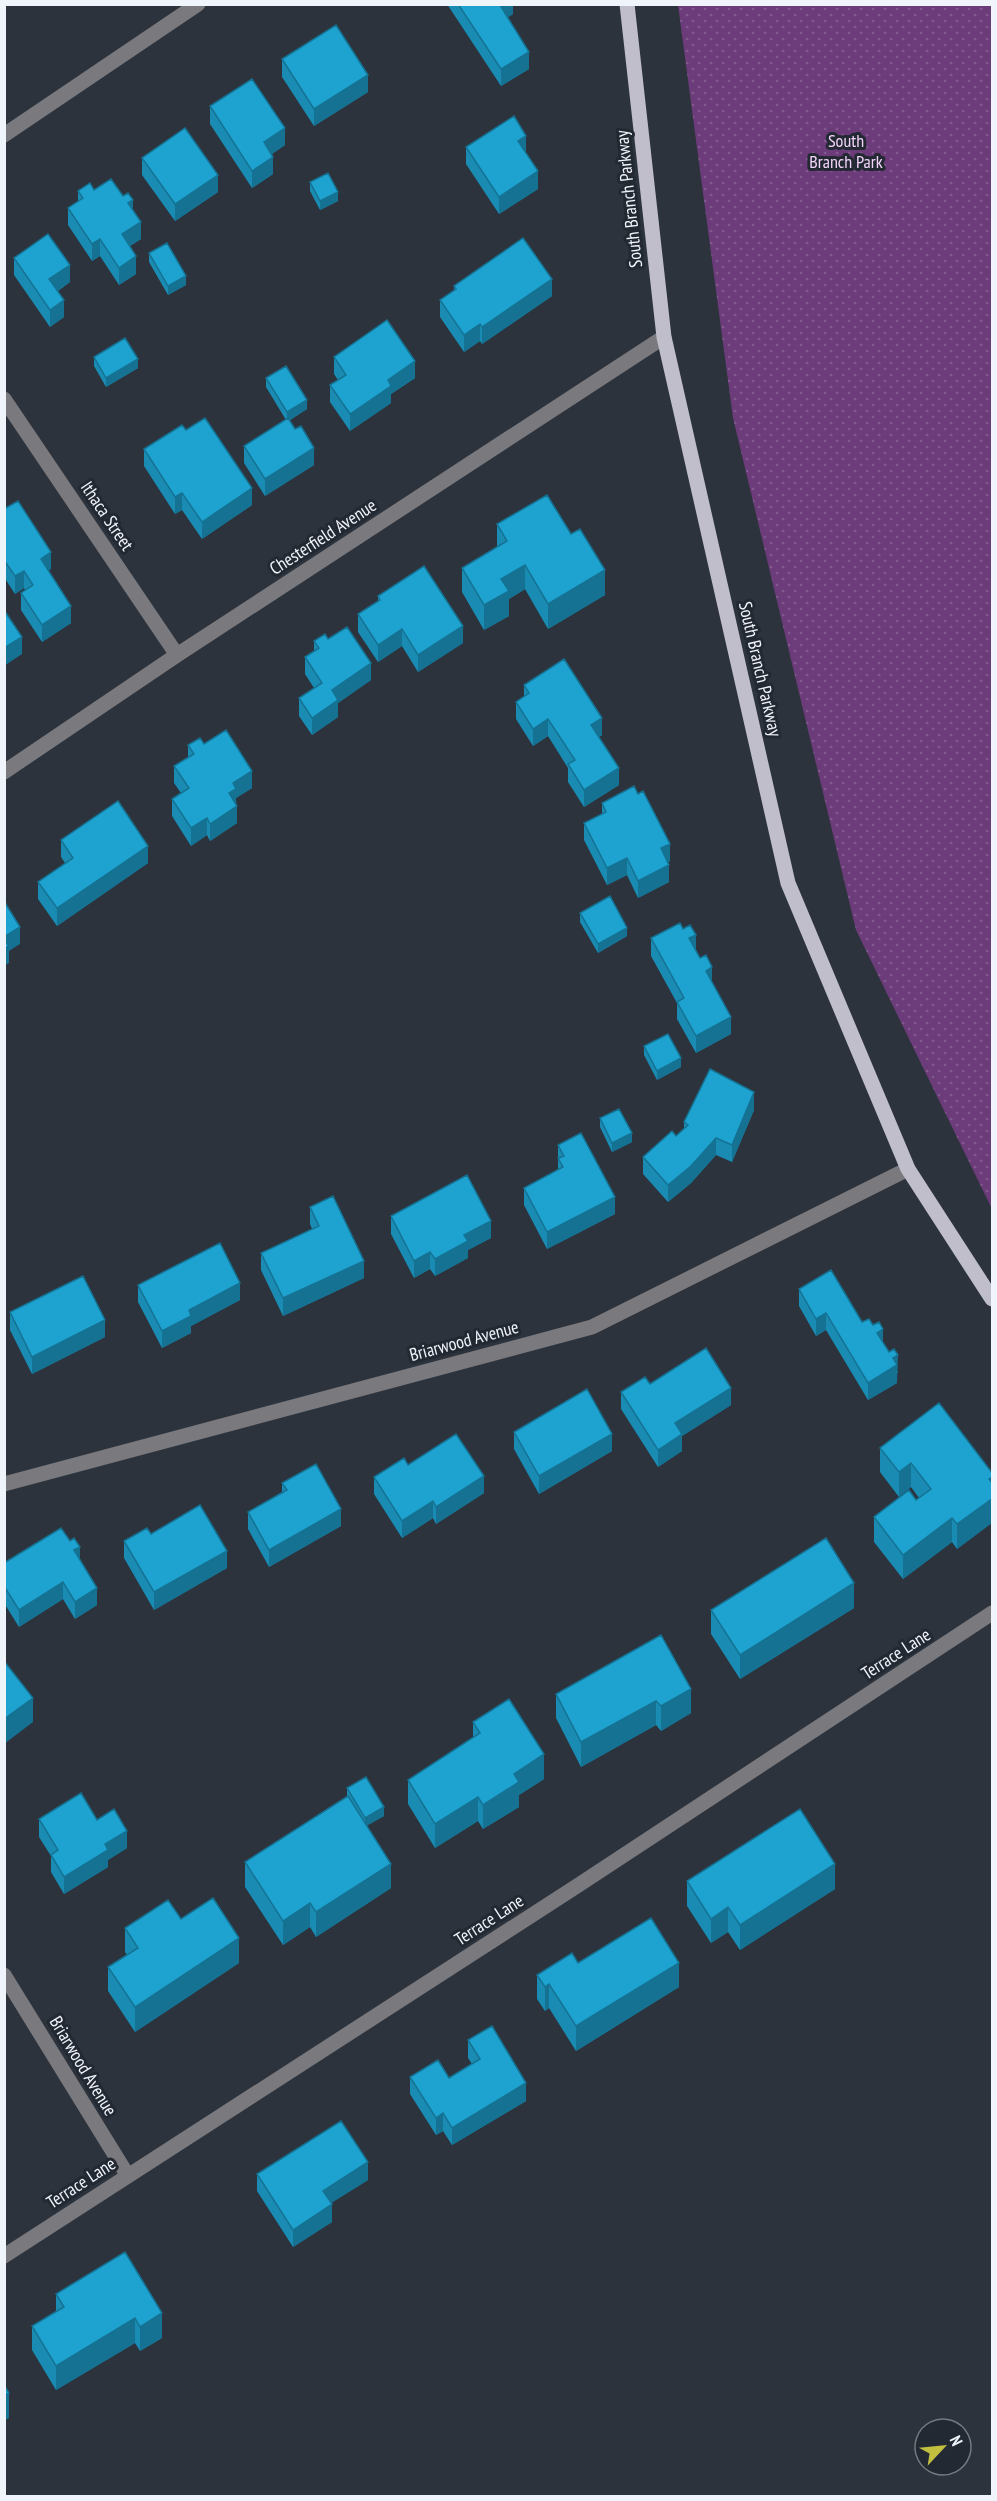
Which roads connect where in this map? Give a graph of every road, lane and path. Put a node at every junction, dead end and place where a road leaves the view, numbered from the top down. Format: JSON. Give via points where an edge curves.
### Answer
{"nodes":[{"id":1,"x":198,"y":4,"type":"edge"},
{"id":2,"x":627,"y":4,"type":"edge"},
{"id":3,"x":4,"y":135,"type":"edge"},
{"id":4,"x":664,"y":337,"type":"junction"},
{"id":5,"x":4,"y":399,"type":"edge"},
{"id":6,"x":177,"y":655,"type":"junction"},
{"id":7,"x":4,"y":772,"type":"edge"},
{"id":8,"x":908,"y":1168,"type":"junction"},
{"id":9,"x":993,"y":1299,"type":"edge"},
{"id":10,"x":4,"y":1484,"type":"edge"},
{"id":11,"x":993,"y":1613,"type":"edge"},
{"id":12,"x":4,"y":1975,"type":"edge"},
{"id":13,"x":128,"y":2176,"type":"junction"},
{"id":14,"x":4,"y":2256,"type":"edge"}],
"edges":[{"from":1,"to":3,"type":"street"},
{"from":2,"to":4,"type":"main road","name":"South Branch Parkway"},
{"from":4,"to":6,"type":"street","name":"Chesterfield Avenue"},
{"from":4,"to":8,"type":"main road","name":"South Branch Parkway","via":[[788,883]]},
{"from":5,"to":6,"type":"street","name":"Ithaca Street"},
{"from":6,"to":7,"type":"street","name":"Chesterfield Avenue"},
{"from":8,"to":9,"type":"main road","name":"South Branch Parkway"},
{"from":8,"to":10,"type":"street","name":"Briarwood Avenue","via":[[592,1327]]},
{"from":11,"to":13,"type":"street","name":"Terrace Lane"},
{"from":12,"to":13,"type":"street","name":"Briarwood Avenue"},
{"from":13,"to":14,"type":"street","name":"Terrace Lane"}]}
